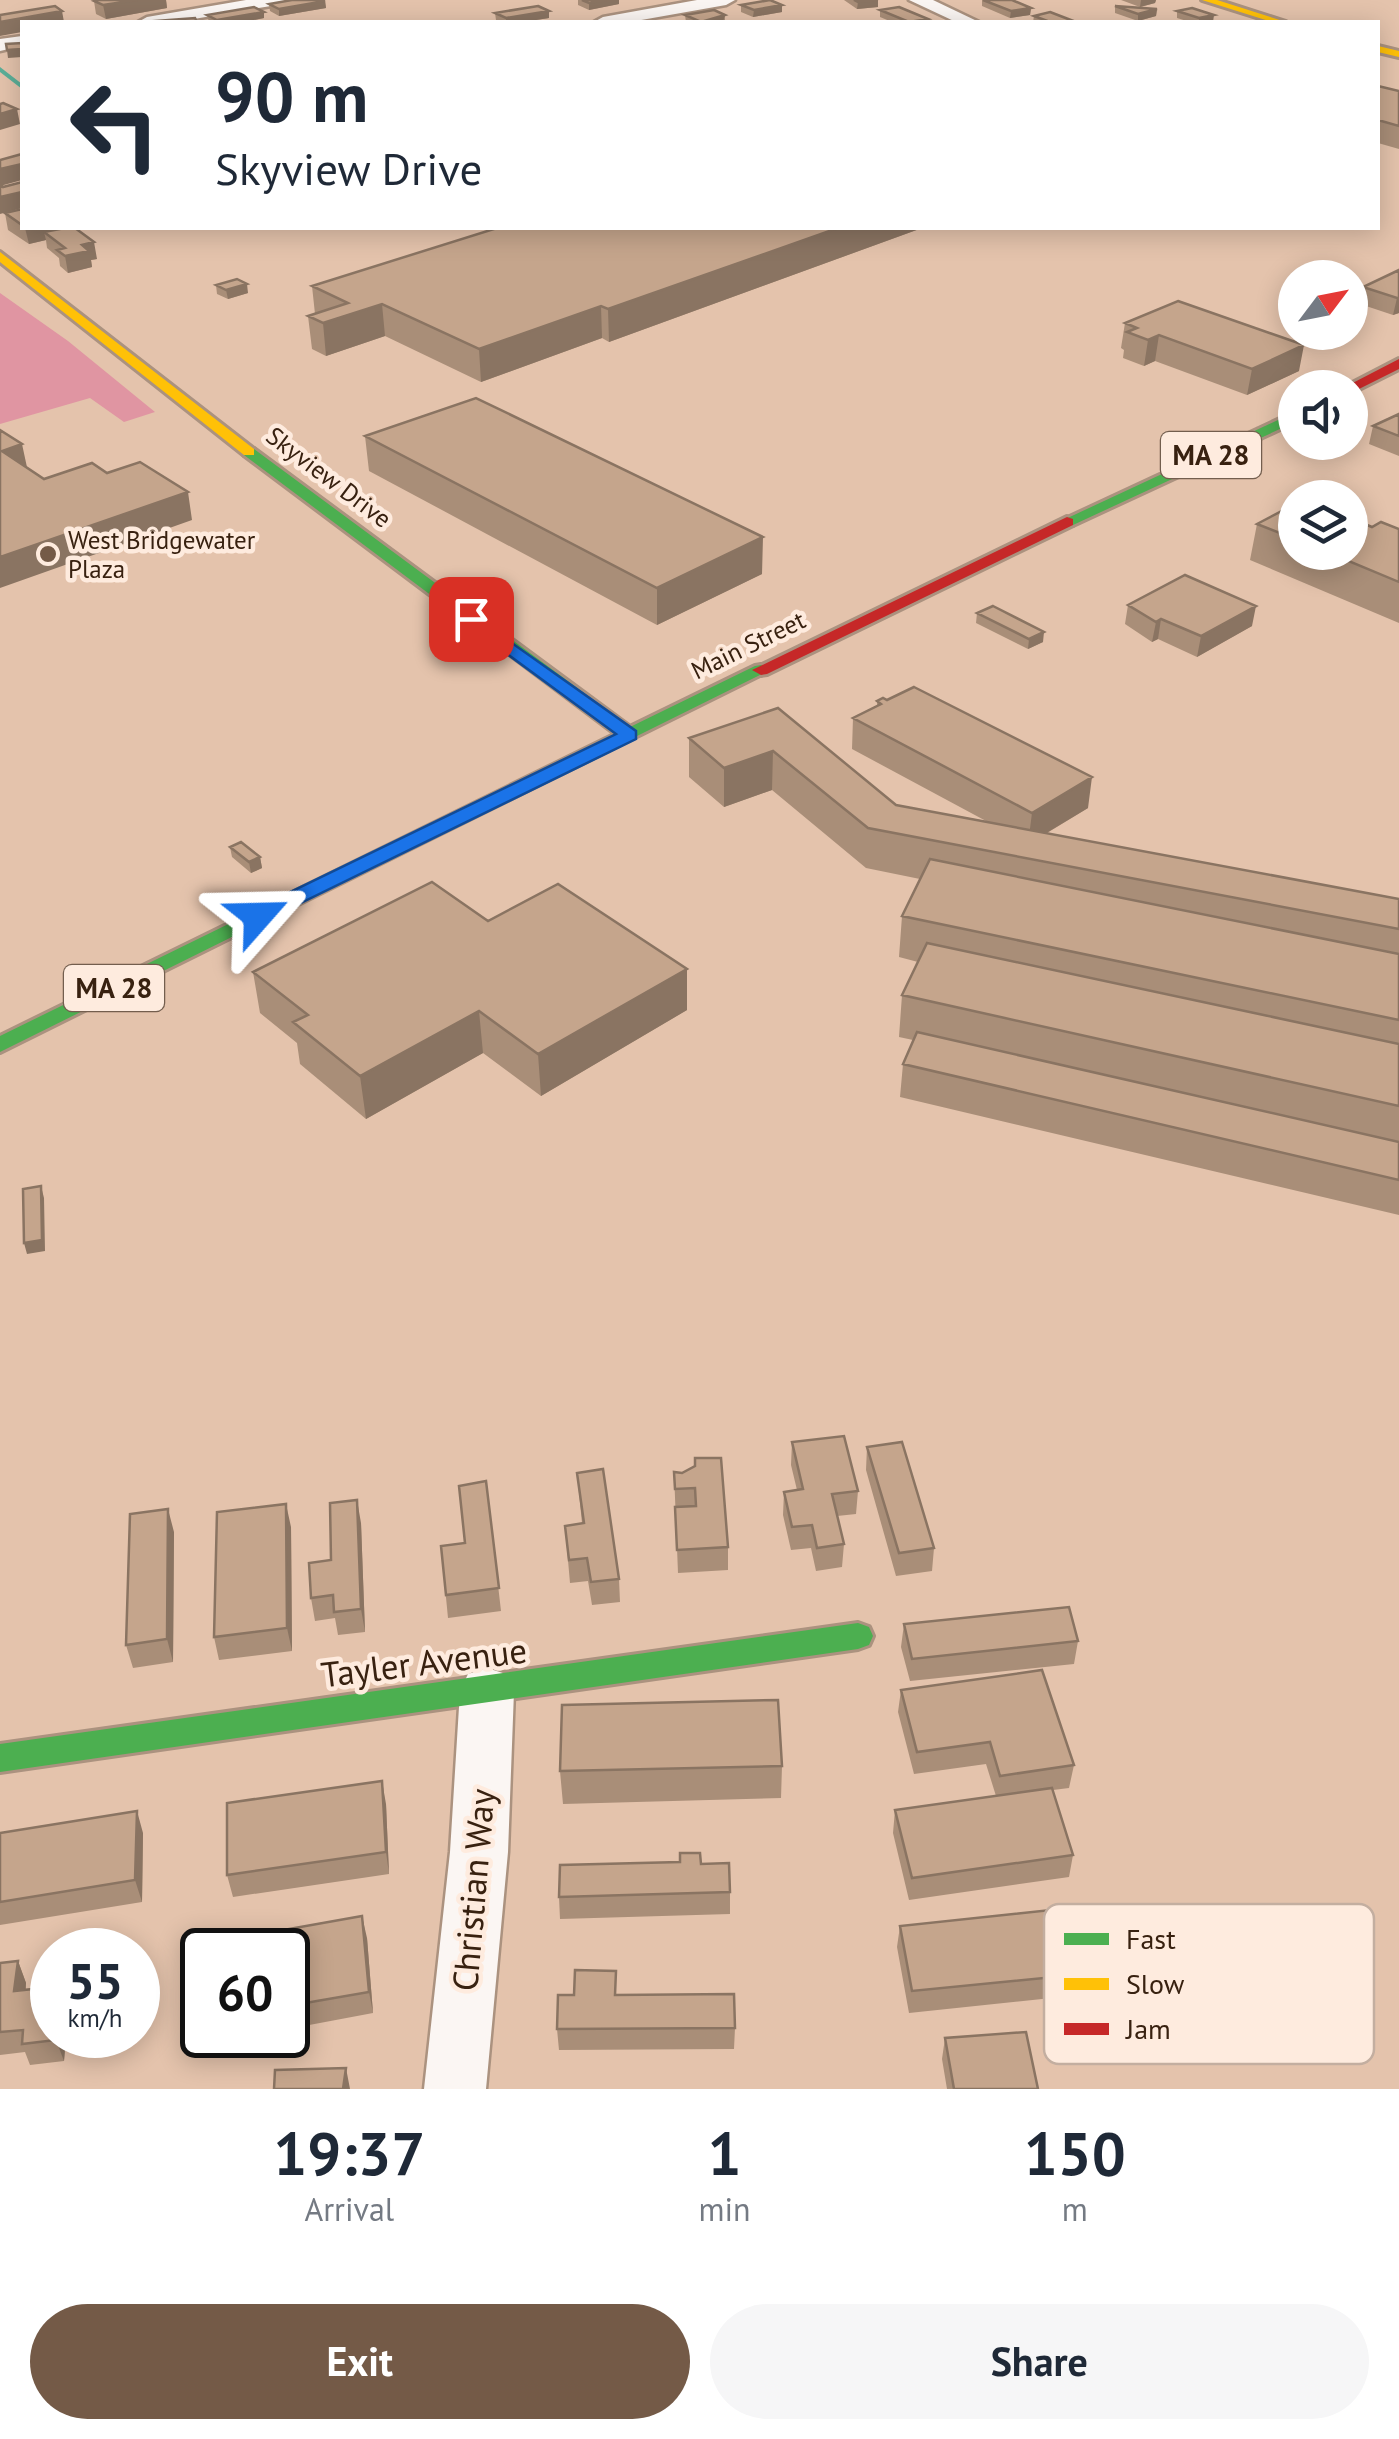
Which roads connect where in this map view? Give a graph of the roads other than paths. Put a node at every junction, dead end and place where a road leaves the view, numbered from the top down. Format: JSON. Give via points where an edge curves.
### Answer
{"nodes":[{"id":1,"x":277,"y":0,"type":"edge"},
{"id":2,"x":726,"y":0,"type":"edge"},
{"id":3,"x":923,"y":0,"type":"edge"},
{"id":4,"x":1206,"y":0,"type":"edge"},
{"id":5,"x":159,"y":20,"type":"edge"},
{"id":6,"x":614,"y":20,"type":"edge"},
{"id":7,"x":966,"y":20,"type":"edge"},
{"id":8,"x":1274,"y":20,"type":"edge"},
{"id":9,"x":0,"y":256,"type":"edge"},
{"id":10,"x":1399,"y":362,"type":"edge"},
{"id":11,"x":1368,"y":378,"type":"edge"},
{"id":12,"x":1278,"y":424,"type":"edge"},
{"id":13,"x":629,"y":735,"type":"junction"},
{"id":14,"x":0,"y":1045,"type":"edge"},
{"id":15,"x":858,"y":1636,"type":"dead end"},
{"id":16,"x":488,"y":1691,"type":"junction"},
{"id":17,"x":0,"y":1758,"type":"edge"},
{"id":18,"x":455,"y":2089,"type":"edge"}],
"edges":[{"from":1,"to":5,"type":"street"},
{"from":2,"to":6,"type":"street"},
{"from":3,"to":7,"type":"street"},
{"from":4,"to":8,"type":"main road"},
{"from":9,"to":13,"type":"main road","name":"Skyview Drive","via":[[280,476]]},
{"from":10,"to":11,"type":"main road"},
{"from":12,"to":13,"type":"main road","name":"Main Street","number":"MA 28"},
{"from":13,"to":14,"type":"main road","name":"Main Street","number":"MA 28"},
{"from":15,"to":16,"type":"main road","name":"Tayler Avenue"},
{"from":16,"to":17,"type":"main road","name":"Tayler Avenue"},
{"from":16,"to":18,"type":"street","name":"Christian Way"}]}
